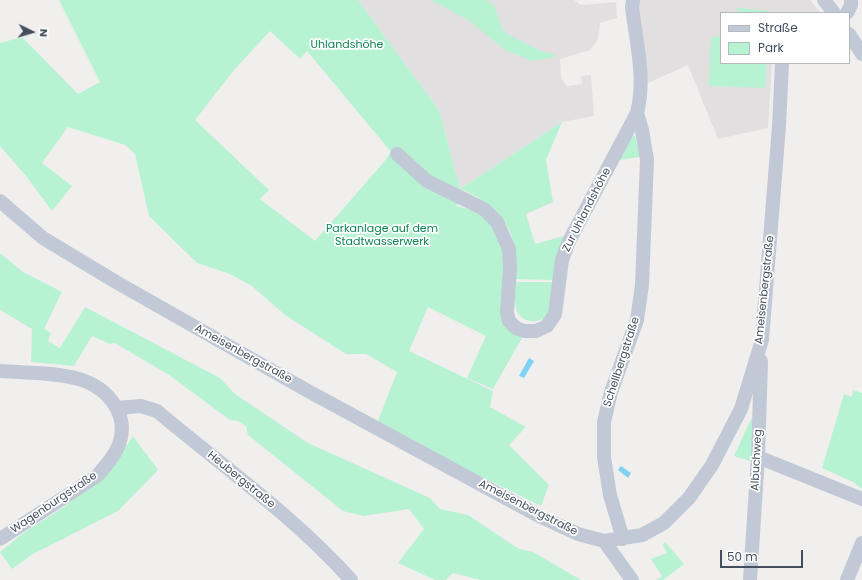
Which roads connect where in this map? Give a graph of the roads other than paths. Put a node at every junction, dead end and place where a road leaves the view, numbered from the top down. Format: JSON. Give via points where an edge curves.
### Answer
{"nodes":[{"id":1,"x":633,"y":0,"type":"edge"},
{"id":2,"x":824,"y":0,"type":"edge"},
{"id":3,"x":851,"y":0,"type":"edge"},
{"id":4,"x":833,"y":12,"type":"edge"},
{"id":5,"x":848,"y":12,"type":"edge"},
{"id":6,"x":850,"y":36,"type":"edge"},
{"id":7,"x":862,"y":54,"type":"edge"},
{"id":8,"x":782,"y":64,"type":"edge"},
{"id":9,"x":637,"y":113,"type":"junction"},
{"id":10,"x":397,"y":154,"type":"dead end"},
{"id":11,"x":0,"y":201,"type":"edge"},
{"id":12,"x":762,"y":340,"type":"junction"},
{"id":13,"x":0,"y":371,"type":"edge"},
{"id":14,"x":117,"y":408,"type":"junction"},
{"id":15,"x":758,"y":457,"type":"junction"},
{"id":16,"x":862,"y":499,"type":"edge"},
{"id":17,"x":0,"y":538,"type":"edge"},
{"id":18,"x":623,"y":539,"type":"junction"},
{"id":19,"x":604,"y":541,"type":"junction"},
{"id":20,"x":862,"y":543,"type":"edge"},
{"id":21,"x":351,"y":580,"type":"edge"},
{"id":22,"x":632,"y":580,"type":"edge"},
{"id":23,"x":750,"y":580,"type":"edge"},
{"id":24,"x":847,"y":580,"type":"edge"}],
"edges":[{"from":1,"to":9,"type":"street","name":"Zur Uhlandshöhe","via":[[642,79]]},
{"from":2,"to":4,"type":"street"},
{"from":3,"to":5,"type":"street"},
{"from":6,"to":7,"type":"street"},
{"from":8,"to":12,"type":"street","name":"Ameisenbergstraße"},
{"from":9,"to":10,"type":"street","name":"Zur Uhlandshöhe","via":[[569,241],[562,260],[555,314],[547,326],[536,331],[516,328],[509,320],[507,313],[510,249],[497,222],[484,209],[427,181]]},
{"from":9,"to":18,"type":"street","name":"Schellbergstraße","via":[[647,160],[642,285],[637,320],[611,392],[604,422],[604,457],[610,495]]},
{"from":11,"to":19,"type":"street","name":"Ameisenbergstraße","via":[[43,238],[202,332],[541,517],[578,534]]},
{"from":12,"to":15,"type":"street","name":"Albuchweg"},
{"from":12,"to":18,"type":"street","name":"Ameisenbergstraße","via":[[741,409],[712,465],[693,493],[664,523],[642,535]]},
{"from":13,"to":14,"type":"street","name":"Wagenburgstraße","via":[[78,379],[95,385],[108,395]]},
{"from":14,"to":17,"type":"street","name":"Wagenburgstraße","via":[[121,434],[109,463],[97,476]]},
{"from":14,"to":21,"type":"street","name":"Heubergstraße","via":[[141,406],[157,411],[291,520],[328,554]]},
{"from":15,"to":16,"type":"street"},
{"from":15,"to":23,"type":"street","name":"Albuchweg"},
{"from":18,"to":19,"type":"street","name":"Ameisenbergstraße"},
{"from":19,"to":22,"type":"street"},
{"from":20,"to":24,"type":"street"}]}
